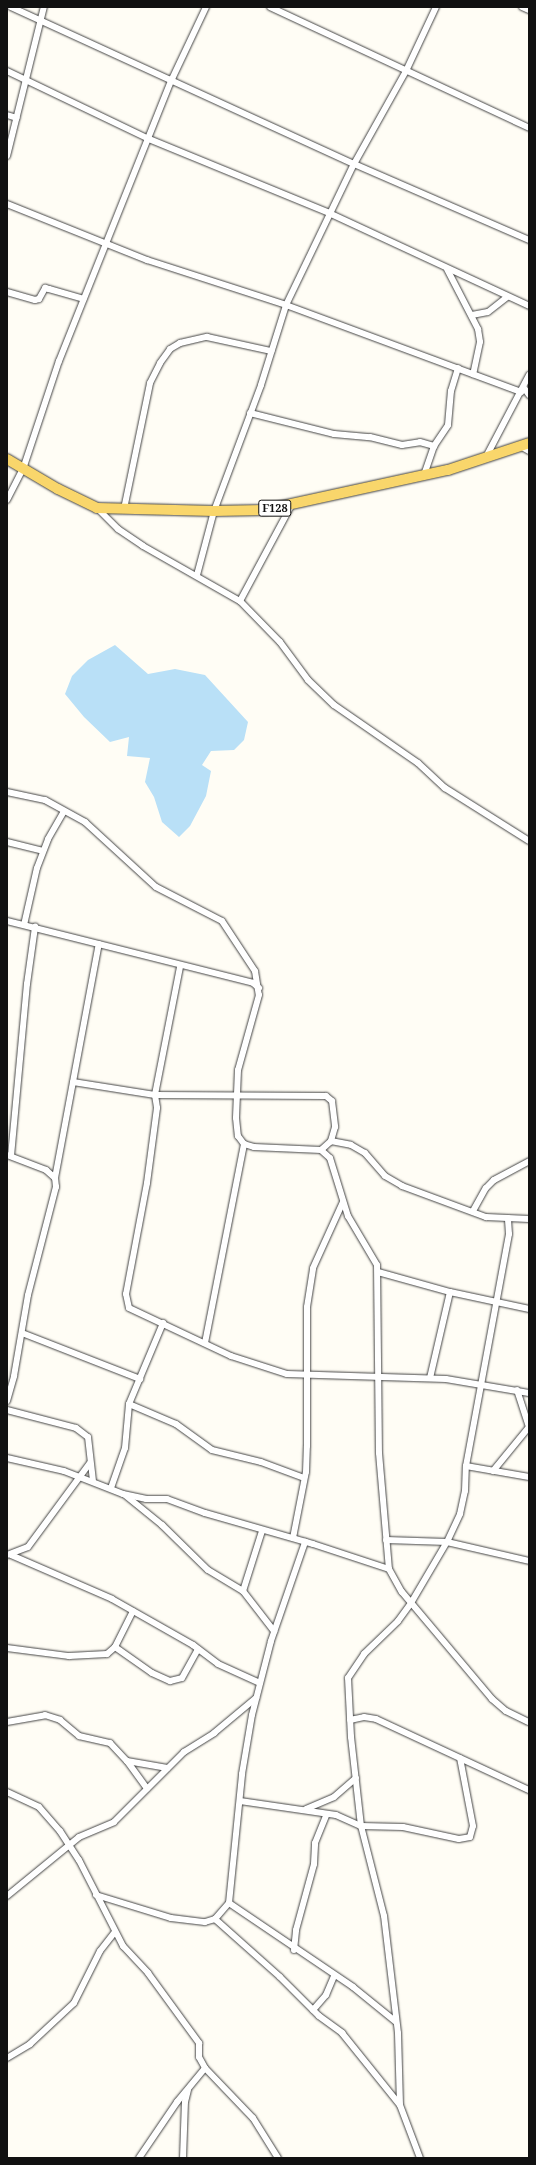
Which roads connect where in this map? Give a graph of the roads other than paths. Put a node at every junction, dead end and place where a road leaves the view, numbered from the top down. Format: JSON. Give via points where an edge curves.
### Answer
{"nodes":[{"id":1,"x":11,"y":7,"type":"edge"},
{"id":2,"x":44,"y":7,"type":"edge"},
{"id":3,"x":206,"y":7,"type":"edge"},
{"id":4,"x":270,"y":7,"type":"edge"},
{"id":5,"x":436,"y":7,"type":"edge"},
{"id":6,"x":522,"y":7,"type":"edge"},
{"id":7,"x":529,"y":10,"type":"edge"},
{"id":8,"x":41,"y":21,"type":"junction"},
{"id":9,"x":7,"y":70,"type":"edge"},
{"id":10,"x":406,"y":71,"type":"junction"},
{"id":11,"x":28,"y":79,"type":"junction"},
{"id":12,"x":172,"y":79,"type":"junction"},
{"id":13,"x":7,"y":116,"type":"edge"},
{"id":14,"x":17,"y":118,"type":"junction"},
{"id":15,"x":529,"y":128,"type":"edge"},
{"id":16,"x":149,"y":138,"type":"junction"},
{"id":17,"x":7,"y":156,"type":"edge"},
{"id":18,"x":354,"y":164,"type":"junction"},
{"id":19,"x":7,"y":204,"type":"edge"},
{"id":20,"x":330,"y":213,"type":"junction"},
{"id":21,"x":529,"y":240,"type":"edge"},
{"id":22,"x":108,"y":242,"type":"junction"},
{"id":23,"x":447,"y":269,"type":"junction"},
{"id":24,"x":7,"y":292,"type":"edge"},
{"id":25,"x":506,"y":297,"type":"junction"},
{"id":26,"x":84,"y":299,"type":"junction"},
{"id":27,"x":286,"y":305,"type":"junction"},
{"id":28,"x":529,"y":306,"type":"edge"},
{"id":29,"x":472,"y":315,"type":"junction"},
{"id":30,"x":271,"y":351,"type":"junction"},
{"id":31,"x":458,"y":368,"type":"junction"},
{"id":32,"x":473,"y":374,"type":"junction"},
{"id":33,"x":528,"y":378,"type":"edge"},
{"id":34,"x":522,"y":390,"type":"junction"},
{"id":35,"x":529,"y":396,"type":"edge"},
{"id":36,"x":250,"y":413,"type":"junction"},
{"id":37,"x":524,"y":445,"type":"edge"},
{"id":38,"x":434,"y":446,"type":"junction"},
{"id":39,"x":529,"y":451,"type":"edge"},
{"id":40,"x":485,"y":458,"type":"junction"},
{"id":41,"x":7,"y":459,"type":"edge"},
{"id":42,"x":23,"y":469,"type":"junction"},
{"id":43,"x":424,"y":475,"type":"junction"},
{"id":44,"x":7,"y":500,"type":"edge"},
{"id":45,"x":292,"y":504,"type":"junction"},
{"id":46,"x":97,"y":508,"type":"junction"},
{"id":47,"x":124,"y":509,"type":"junction"},
{"id":48,"x":214,"y":511,"type":"junction"},
{"id":49,"x":197,"y":575,"type":"junction"},
{"id":50,"x":240,"y":601,"type":"junction"},
{"id":51,"x":7,"y":792,"type":"edge"},
{"id":52,"x":64,"y":811,"type":"junction"},
{"id":53,"x":529,"y":841,"type":"edge"},
{"id":54,"x":7,"y":842,"type":"edge"},
{"id":55,"x":43,"y":852,"type":"junction"},
{"id":56,"x":7,"y":921,"type":"edge"},
{"id":57,"x":24,"y":925,"type":"junction"},
{"id":58,"x":35,"y":927,"type":"junction"},
{"id":59,"x":98,"y":944,"type":"junction"},
{"id":60,"x":180,"y":967,"type":"junction"},
{"id":61,"x":259,"y":988,"type":"junction"},
{"id":62,"x":73,"y":1082,"type":"junction"},
{"id":63,"x":155,"y":1095,"type":"junction"},
{"id":64,"x":237,"y":1098,"type":"junction"},
{"id":65,"x":331,"y":1141,"type":"junction"},
{"id":66,"x":244,"y":1144,"type":"junction"},
{"id":67,"x":321,"y":1150,"type":"junction"},
{"id":68,"x":9,"y":1155,"type":"edge"},
{"id":69,"x":529,"y":1161,"type":"edge"},
{"id":70,"x":55,"y":1178,"type":"junction"},
{"id":71,"x":343,"y":1202,"type":"junction"},
{"id":72,"x":473,"y":1211,"type":"junction"},
{"id":73,"x":508,"y":1218,"type":"junction"},
{"id":74,"x":529,"y":1219,"type":"edge"},
{"id":75,"x":378,"y":1272,"type":"junction"},
{"id":76,"x":450,"y":1292,"type":"junction"},
{"id":77,"x":497,"y":1302,"type":"junction"},
{"id":78,"x":529,"y":1309,"type":"edge"},
{"id":79,"x":163,"y":1323,"type":"junction"},
{"id":80,"x":22,"y":1333,"type":"junction"},
{"id":81,"x":205,"y":1343,"type":"junction"},
{"id":82,"x":306,"y":1375,"type":"junction"},
{"id":83,"x":377,"y":1375,"type":"junction"},
{"id":84,"x":430,"y":1378,"type":"junction"},
{"id":85,"x":140,"y":1380,"type":"junction"},
{"id":86,"x":480,"y":1385,"type":"junction"},
{"id":87,"x":516,"y":1390,"type":"junction"},
{"id":88,"x":529,"y":1393,"type":"edge"},
{"id":89,"x":7,"y":1401,"type":"edge"},
{"id":90,"x":130,"y":1404,"type":"junction"},
{"id":91,"x":7,"y":1410,"type":"edge"},
{"id":92,"x":529,"y":1427,"type":"edge"},
{"id":93,"x":7,"y":1458,"type":"edge"},
{"id":94,"x":90,"y":1463,"type":"junction"},
{"id":95,"x":466,"y":1466,"type":"junction"},
{"id":96,"x":493,"y":1471,"type":"junction"},
{"id":97,"x":81,"y":1477,"type":"junction"},
{"id":98,"x":529,"y":1477,"type":"edge"},
{"id":99,"x":304,"y":1478,"type":"junction"},
{"id":100,"x":93,"y":1481,"type":"junction"},
{"id":101,"x":111,"y":1488,"type":"junction"},
{"id":102,"x":123,"y":1494,"type":"junction"},
{"id":103,"x":262,"y":1531,"type":"junction"},
{"id":104,"x":293,"y":1538,"type":"junction"},
{"id":105,"x":386,"y":1540,"type":"junction"},
{"id":106,"x":305,"y":1542,"type":"junction"},
{"id":107,"x":447,"y":1542,"type":"junction"},
{"id":108,"x":9,"y":1555,"type":"edge"},
{"id":109,"x":529,"y":1561,"type":"edge"},
{"id":110,"x":389,"y":1569,"type":"junction"},
{"id":111,"x":243,"y":1591,"type":"junction"},
{"id":112,"x":411,"y":1603,"type":"junction"},
{"id":113,"x":133,"y":1611,"type":"junction"},
{"id":114,"x":274,"y":1631,"type":"junction"},
{"id":115,"x":115,"y":1647,"type":"junction"},
{"id":116,"x":7,"y":1648,"type":"edge"},
{"id":117,"x":198,"y":1649,"type":"junction"},
{"id":118,"x":260,"y":1683,"type":"junction"},
{"id":119,"x":256,"y":1698,"type":"junction"},
{"id":120,"x":350,"y":1720,"type":"junction"},
{"id":121,"x":7,"y":1722,"type":"edge"},
{"id":122,"x":529,"y":1722,"type":"edge"},
{"id":123,"x":460,"y":1758,"type":"junction"},
{"id":124,"x":127,"y":1761,"type":"junction"},
{"id":125,"x":167,"y":1768,"type":"junction"},
{"id":126,"x":356,"y":1778,"type":"junction"},
{"id":127,"x":147,"y":1789,"type":"junction"},
{"id":128,"x":529,"y":1790,"type":"edge"},
{"id":129,"x":7,"y":1792,"type":"edge"},
{"id":130,"x":240,"y":1801,"type":"junction"},
{"id":131,"x":306,"y":1809,"type":"junction"},
{"id":132,"x":327,"y":1814,"type":"junction"},
{"id":133,"x":361,"y":1826,"type":"junction"},
{"id":134,"x":71,"y":1845,"type":"junction"},
{"id":135,"x":7,"y":1896,"type":"edge"},
{"id":136,"x":96,"y":1896,"type":"junction"},
{"id":137,"x":229,"y":1903,"type":"junction"},
{"id":138,"x":215,"y":1919,"type":"junction"},
{"id":139,"x":116,"y":1932,"type":"junction"},
{"id":140,"x":294,"y":1950,"type":"junction"},
{"id":141,"x":334,"y":1976,"type":"junction"},
{"id":142,"x":313,"y":2010,"type":"junction"},
{"id":143,"x":396,"y":2022,"type":"junction"},
{"id":144,"x":7,"y":2058,"type":"edge"},
{"id":145,"x":205,"y":2068,"type":"junction"},
{"id":146,"x":189,"y":2086,"type":"junction"},
{"id":147,"x":400,"y":2105,"type":"junction"},
{"id":148,"x":184,"y":2135,"type":"junction"},
{"id":149,"x":139,"y":2158,"type":"edge"},
{"id":150,"x":183,"y":2158,"type":"edge"},
{"id":151,"x":188,"y":2158,"type":"edge"},
{"id":152,"x":278,"y":2158,"type":"edge"},
{"id":153,"x":420,"y":2158,"type":"edge"}],
"edges":[{"from":1,"to":8,"type":"street"},
{"from":2,"to":8,"type":"street"},
{"from":3,"to":12,"type":"street"},
{"from":4,"to":10,"type":"street"},
{"from":5,"to":10,"type":"street"},
{"from":6,"to":7,"type":"street"},
{"from":8,"to":11,"type":"street"},
{"from":8,"to":12,"type":"street"},
{"from":9,"to":11,"type":"street"},
{"from":10,"to":15,"type":"street"},
{"from":10,"to":18,"type":"street"},
{"from":11,"to":14,"type":"street"},
{"from":11,"to":16,"type":"street"},
{"from":12,"to":16,"type":"street"},
{"from":12,"to":18,"type":"street"},
{"from":13,"to":14,"type":"street"},
{"from":14,"to":17,"type":"street"},
{"from":16,"to":20,"type":"street"},
{"from":16,"to":22,"type":"street"},
{"from":18,"to":20,"type":"street"},
{"from":18,"to":21,"type":"street"},
{"from":19,"to":22,"type":"street"},
{"from":20,"to":23,"type":"street"},
{"from":20,"to":27,"type":"street"},
{"from":22,"to":26,"type":"street"},
{"from":22,"to":27,"type":"street","via":[[147,260]]},
{"from":23,"to":25,"type":"street"},
{"from":23,"to":29,"type":"street"},
{"from":24,"to":26,"type":"street","via":[[35,300],[39,299],[45,288],[49,288]]},
{"from":25,"to":28,"type":"street"},
{"from":25,"to":29,"type":"street","via":[[488,312]]},
{"from":26,"to":42,"type":"street","via":[[59,361]]},
{"from":27,"to":30,"type":"street"},
{"from":27,"to":31,"type":"street"},
{"from":29,"to":32,"type":"street","via":[[480,342]]},
{"from":30,"to":36,"type":"street"},
{"from":30,"to":47,"type":"street","via":[[207,337],[180,343],[170,349],[160,362],[150,383]]},
{"from":31,"to":32,"type":"street"},
{"from":31,"to":38,"type":"street","via":[[451,391],[448,425]]},
{"from":32,"to":34,"type":"street"},
{"from":33,"to":34,"type":"street"},
{"from":34,"to":35,"type":"street"},
{"from":34,"to":40,"type":"street"},
{"from":36,"to":38,"type":"street","via":[[334,434],[370,437],[402,445],[420,442]]},
{"from":36,"to":48,"type":"street"},
{"from":37,"to":39,"type":"street"},
{"from":37,"to":40,"type":"main road","number":"F128"},
{"from":38,"to":43,"type":"street"},
{"from":40,"to":43,"type":"main road","number":"F128"},
{"from":41,"to":42,"type":"main road","number":"F128"},
{"from":42,"to":44,"type":"street"},
{"from":42,"to":46,"type":"main road","number":"F128"},
{"from":43,"to":45,"type":"main road","number":"F128"},
{"from":45,"to":48,"type":"main road","number":"F128","via":[[264,510]]},
{"from":45,"to":50,"type":"street"},
{"from":46,"to":47,"type":"main road","number":"F128"},
{"from":46,"to":49,"type":"street","via":[[118,529],[143,546]]},
{"from":47,"to":48,"type":"main road","number":"F128"},
{"from":48,"to":49,"type":"street"},
{"from":49,"to":50,"type":"street"},
{"from":50,"to":53,"type":"street","via":[[280,642],[308,680],[334,705],[418,763],[445,788]]},
{"from":51,"to":52,"type":"street","via":[[45,800]]},
{"from":52,"to":55,"type":"street"},
{"from":52,"to":61,"type":"street","via":[[85,822],[156,887],[222,921],[255,971]]},
{"from":54,"to":55,"type":"street"},
{"from":55,"to":57,"type":"street"},
{"from":56,"to":57,"type":"street"},
{"from":57,"to":58,"type":"street"},
{"from":58,"to":59,"type":"street"},
{"from":58,"to":68,"type":"street"},
{"from":59,"to":60,"type":"street"},
{"from":59,"to":62,"type":"street"},
{"from":60,"to":61,"type":"street","via":[[253,983]]},
{"from":60,"to":63,"type":"street"},
{"from":61,"to":64,"type":"street","via":[[248,1040],[238,1070]]},
{"from":62,"to":63,"type":"street"},
{"from":62,"to":70,"type":"street"},
{"from":63,"to":64,"type":"street"},
{"from":63,"to":79,"type":"street","via":[[157,1108],[148,1175],[126,1300],[129,1308]]},
{"from":64,"to":65,"type":"street","via":[[326,1096],[332,1101],[334,1111],[335,1127]]},
{"from":64,"to":66,"type":"street","via":[[238,1136]]},
{"from":65,"to":67,"type":"street"},
{"from":65,"to":72,"type":"street","via":[[366,1153],[385,1176],[402,1186]]},
{"from":66,"to":67,"type":"street","via":[[271,1150]]},
{"from":66,"to":81,"type":"street"},
{"from":67,"to":71,"type":"street","via":[[330,1158]]},
{"from":68,"to":70,"type":"street","via":[[46,1170]]},
{"from":69,"to":72,"type":"street","via":[[494,1180],[486,1188]]},
{"from":70,"to":80,"type":"street","via":[[56,1187],[28,1295]]},
{"from":71,"to":75,"type":"street","via":[[348,1216],[377,1265]]},
{"from":71,"to":82,"type":"street","via":[[313,1268],[307,1307]]},
{"from":72,"to":73,"type":"street","via":[[486,1217]]},
{"from":73,"to":74,"type":"street"},
{"from":73,"to":77,"type":"street","via":[[509,1234]]},
{"from":75,"to":76,"type":"street"},
{"from":75,"to":83,"type":"street"},
{"from":76,"to":77,"type":"street"},
{"from":76,"to":84,"type":"street"},
{"from":77,"to":78,"type":"street"},
{"from":77,"to":86,"type":"street"},
{"from":79,"to":81,"type":"street"},
{"from":79,"to":85,"type":"street"},
{"from":80,"to":85,"type":"street"},
{"from":80,"to":89,"type":"street"},
{"from":81,"to":82,"type":"street","via":[[231,1356],[287,1374]]},
{"from":82,"to":83,"type":"street"},
{"from":82,"to":99,"type":"street","via":[[307,1446]]},
{"from":83,"to":84,"type":"street"},
{"from":83,"to":105,"type":"street"},
{"from":84,"to":86,"type":"street"},
{"from":85,"to":90,"type":"street"},
{"from":86,"to":87,"type":"street"},
{"from":86,"to":95,"type":"street"},
{"from":87,"to":88,"type":"street"},
{"from":87,"to":92,"type":"street"},
{"from":90,"to":99,"type":"street","via":[[176,1424],[212,1450],[261,1462]]},
{"from":90,"to":101,"type":"street","via":[[125,1448]]},
{"from":91,"to":94,"type":"street","via":[[76,1428],[88,1437]]},
{"from":92,"to":96,"type":"street"},
{"from":93,"to":97,"type":"street"},
{"from":94,"to":97,"type":"street"},
{"from":94,"to":100,"type":"street"},
{"from":95,"to":96,"type":"street"},
{"from":95,"to":107,"type":"street","via":[[465,1491],[460,1514]]},
{"from":96,"to":98,"type":"street"},
{"from":97,"to":100,"type":"street"},
{"from":97,"to":108,"type":"street","via":[[28,1547]]},
{"from":99,"to":104,"type":"street"},
{"from":100,"to":101,"type":"street"},
{"from":101,"to":102,"type":"street"},
{"from":102,"to":103,"type":"street","via":[[146,1499],[167,1499]]},
{"from":102,"to":111,"type":"street","via":[[162,1526],[208,1570]]},
{"from":103,"to":104,"type":"street"},
{"from":103,"to":111,"type":"street"},
{"from":104,"to":106,"type":"street"},
{"from":105,"to":107,"type":"street"},
{"from":105,"to":110,"type":"street"},
{"from":106,"to":110,"type":"street"},
{"from":106,"to":114,"type":"street"},
{"from":107,"to":109,"type":"street"},
{"from":107,"to":112,"type":"street"},
{"from":108,"to":113,"type":"street"},
{"from":110,"to":112,"type":"street","via":[[393,1580]]},
{"from":111,"to":114,"type":"street"},
{"from":112,"to":120,"type":"street","via":[[398,1621],[373,1643],[354,1666],[348,1678]]},
{"from":112,"to":122,"type":"street","via":[[492,1699],[506,1711]]},
{"from":113,"to":115,"type":"street"},
{"from":113,"to":117,"type":"street"},
{"from":114,"to":118,"type":"street"},
{"from":115,"to":116,"type":"street","via":[[107,1654],[69,1656]]},
{"from":115,"to":117,"type":"street","via":[[157,1676],[170,1681],[182,1678]]},
{"from":117,"to":118,"type":"street","via":[[218,1664]]},
{"from":118,"to":119,"type":"street"},
{"from":119,"to":125,"type":"street"},
{"from":119,"to":130,"type":"street"},
{"from":120,"to":123,"type":"street","via":[[364,1717],[376,1719]]},
{"from":120,"to":126,"type":"street"},
{"from":121,"to":124,"type":"street","via":[[45,1715],[60,1720],[79,1736],[110,1743]]},
{"from":123,"to":128,"type":"street"},
{"from":123,"to":133,"type":"street","via":[[473,1826],[470,1837],[459,1838],[403,1827]]},
{"from":124,"to":125,"type":"street"},
{"from":124,"to":127,"type":"street"},
{"from":125,"to":127,"type":"street"},
{"from":126,"to":131,"type":"street","via":[[334,1797]]},
{"from":126,"to":133,"type":"street"},
{"from":127,"to":134,"type":"street","via":[[114,1822],[79,1837]]},
{"from":129,"to":134,"type":"street","via":[[25,1798],[39,1807]]},
{"from":130,"to":131,"type":"street"},
{"from":130,"to":137,"type":"street"},
{"from":131,"to":132,"type":"street"},
{"from":132,"to":133,"type":"street","via":[[336,1815]]},
{"from":132,"to":140,"type":"street","via":[[315,1843],[314,1864],[303,1897]]},
{"from":133,"to":143,"type":"street","via":[[384,1916]]},
{"from":134,"to":135,"type":"street"},
{"from":134,"to":136,"type":"street"},
{"from":136,"to":138,"type":"street","via":[[171,1918],[205,1922]]},
{"from":136,"to":139,"type":"street"},
{"from":137,"to":138,"type":"street"},
{"from":137,"to":140,"type":"street"},
{"from":138,"to":142,"type":"street"},
{"from":139,"to":144,"type":"street","via":[[100,1951],[74,2002],[30,2044]]},
{"from":139,"to":145,"type":"street","via":[[123,1946],[148,1973],[199,2043],[200,2057]]},
{"from":140,"to":141,"type":"street"},
{"from":141,"to":142,"type":"street","via":[[326,1995]]},
{"from":141,"to":143,"type":"street","via":[[374,2003]]},
{"from":142,"to":147,"type":"street","via":[[342,2033]]},
{"from":143,"to":147,"type":"street"},
{"from":145,"to":146,"type":"street"},
{"from":145,"to":152,"type":"street","via":[[253,2118]]},
{"from":146,"to":148,"type":"street","via":[[185,2102]]},
{"from":146,"to":149,"type":"street"},
{"from":147,"to":153,"type":"street"},
{"from":148,"to":150,"type":"street"},
{"from":148,"to":151,"type":"street"}]}
